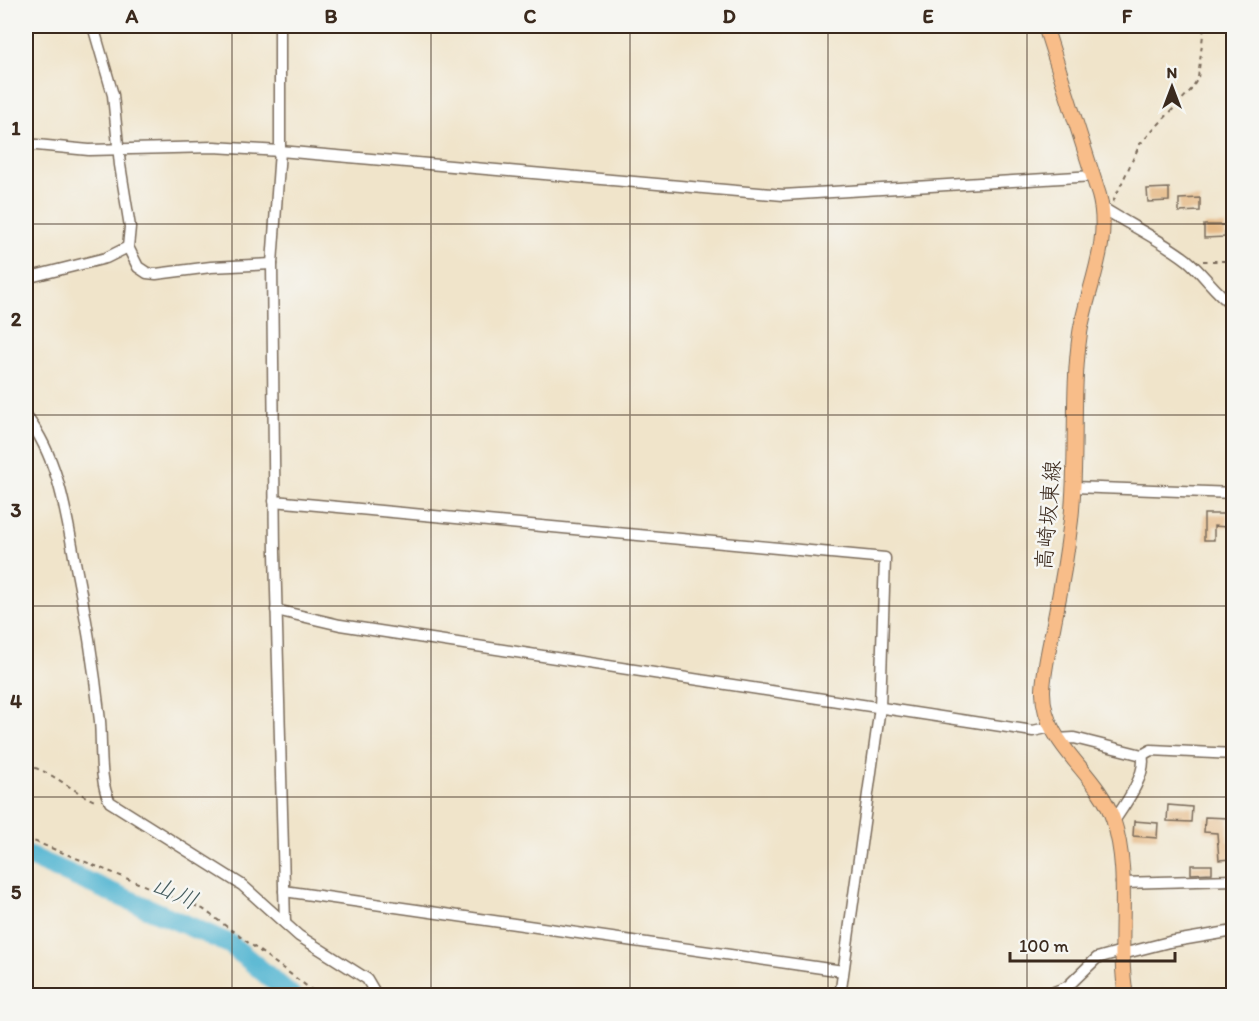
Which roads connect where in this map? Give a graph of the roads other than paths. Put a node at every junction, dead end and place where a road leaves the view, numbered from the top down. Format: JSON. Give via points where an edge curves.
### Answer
{"nodes":[{"id":1,"x":93,"y":26,"type":"edge"},
{"id":2,"x":280,"y":26,"type":"edge"},
{"id":3,"x":1045,"y":26,"type":"edge"},
{"id":4,"x":26,"y":144,"type":"edge"},
{"id":5,"x":118,"y":150,"type":"junction"},
{"id":6,"x":280,"y":151,"type":"junction"},
{"id":7,"x":1093,"y":176,"type":"junction"},
{"id":8,"x":1103,"y":208,"type":"junction"},
{"id":9,"x":128,"y":247,"type":"junction"},
{"id":10,"x":272,"y":264,"type":"junction"},
{"id":11,"x":26,"y":278,"type":"edge"},
{"id":12,"x":1233,"y":306,"type":"edge"},
{"id":13,"x":26,"y":416,"type":"edge"},
{"id":14,"x":1073,"y":487,"type":"junction"},
{"id":15,"x":1233,"y":493,"type":"edge"},
{"id":16,"x":274,"y":501,"type":"junction"},
{"id":17,"x":276,"y":610,"type":"junction"},
{"id":18,"x":880,"y":707,"type":"junction"},
{"id":19,"x":1054,"y":733,"type":"junction"},
{"id":20,"x":1233,"y":754,"type":"edge"},
{"id":21,"x":1142,"y":755,"type":"junction"},
{"id":22,"x":1114,"y":821,"type":"junction"},
{"id":23,"x":1233,"y":879,"type":"edge"},
{"id":24,"x":1121,"y":883,"type":"junction"},
{"id":25,"x":284,"y":891,"type":"junction"},
{"id":26,"x":285,"y":923,"type":"junction"},
{"id":27,"x":1233,"y":931,"type":"edge"},
{"id":28,"x":1122,"y":952,"type":"junction"},
{"id":29,"x":843,"y":970,"type":"junction"},
{"id":30,"x":377,"y":996,"type":"edge"},
{"id":31,"x":840,"y":996,"type":"edge"},
{"id":32,"x":1044,"y":996,"type":"edge"},
{"id":33,"x":1126,"y":996,"type":"edge"}],
"edges":[{"from":1,"to":5,"type":"street","via":[[113,95]]},
{"from":2,"to":6,"type":"street"},
{"from":3,"to":7,"type":"main road","name":"高崎坂東線"},
{"from":4,"to":5,"type":"street","via":[[70,150]]},
{"from":5,"to":6,"type":"street","via":[[214,147]]},
{"from":5,"to":9,"type":"street","via":[[130,227]]},
{"from":6,"to":7,"type":"street","via":[[783,195]]},
{"from":6,"to":10,"type":"street"},
{"from":7,"to":8,"type":"main road","name":"高崎坂東線"},
{"from":8,"to":12,"type":"street","via":[[1170,247]]},
{"from":8,"to":14,"type":"main road","name":"高崎坂東線","via":[[1101,242],[1079,343]]},
{"from":9,"to":10,"type":"street","via":[[138,267],[147,273]]},
{"from":9,"to":11,"type":"street","via":[[106,258]]},
{"from":10,"to":16,"type":"street"},
{"from":13,"to":26,"type":"street","via":[[47,449],[69,528],[89,630],[105,792],[110,802],[242,885]]},
{"from":14,"to":15,"type":"street"},
{"from":14,"to":19,"type":"main road","name":"高崎坂東線","via":[[1063,579],[1044,678],[1044,702]]},
{"from":16,"to":17,"type":"street"},
{"from":16,"to":18,"type":"street","via":[[885,558]]},
{"from":17,"to":18,"type":"street","via":[[340,625]]},
{"from":17,"to":25,"type":"street"},
{"from":18,"to":19,"type":"street"},
{"from":18,"to":29,"type":"street"},
{"from":19,"to":21,"type":"street"},
{"from":19,"to":22,"type":"main road","name":"高崎坂東線","via":[[1100,790]]},
{"from":20,"to":21,"type":"street","via":[[1151,750]]},
{"from":21,"to":22,"type":"street","via":[[1143,765],[1131,797]]},
{"from":22,"to":24,"type":"main road","name":"高崎坂東線"},
{"from":23,"to":24,"type":"street"},
{"from":24,"to":28,"type":"main road","name":"高崎坂東線"},
{"from":25,"to":26,"type":"street"},
{"from":25,"to":29,"type":"street"},
{"from":26,"to":30,"type":"street","via":[[367,979]]},
{"from":27,"to":28,"type":"street"},
{"from":28,"to":32,"type":"street","via":[[1097,958],[1067,987]]},
{"from":28,"to":33,"type":"main road","name":"高崎坂東線"},
{"from":29,"to":31,"type":"street"}]}
